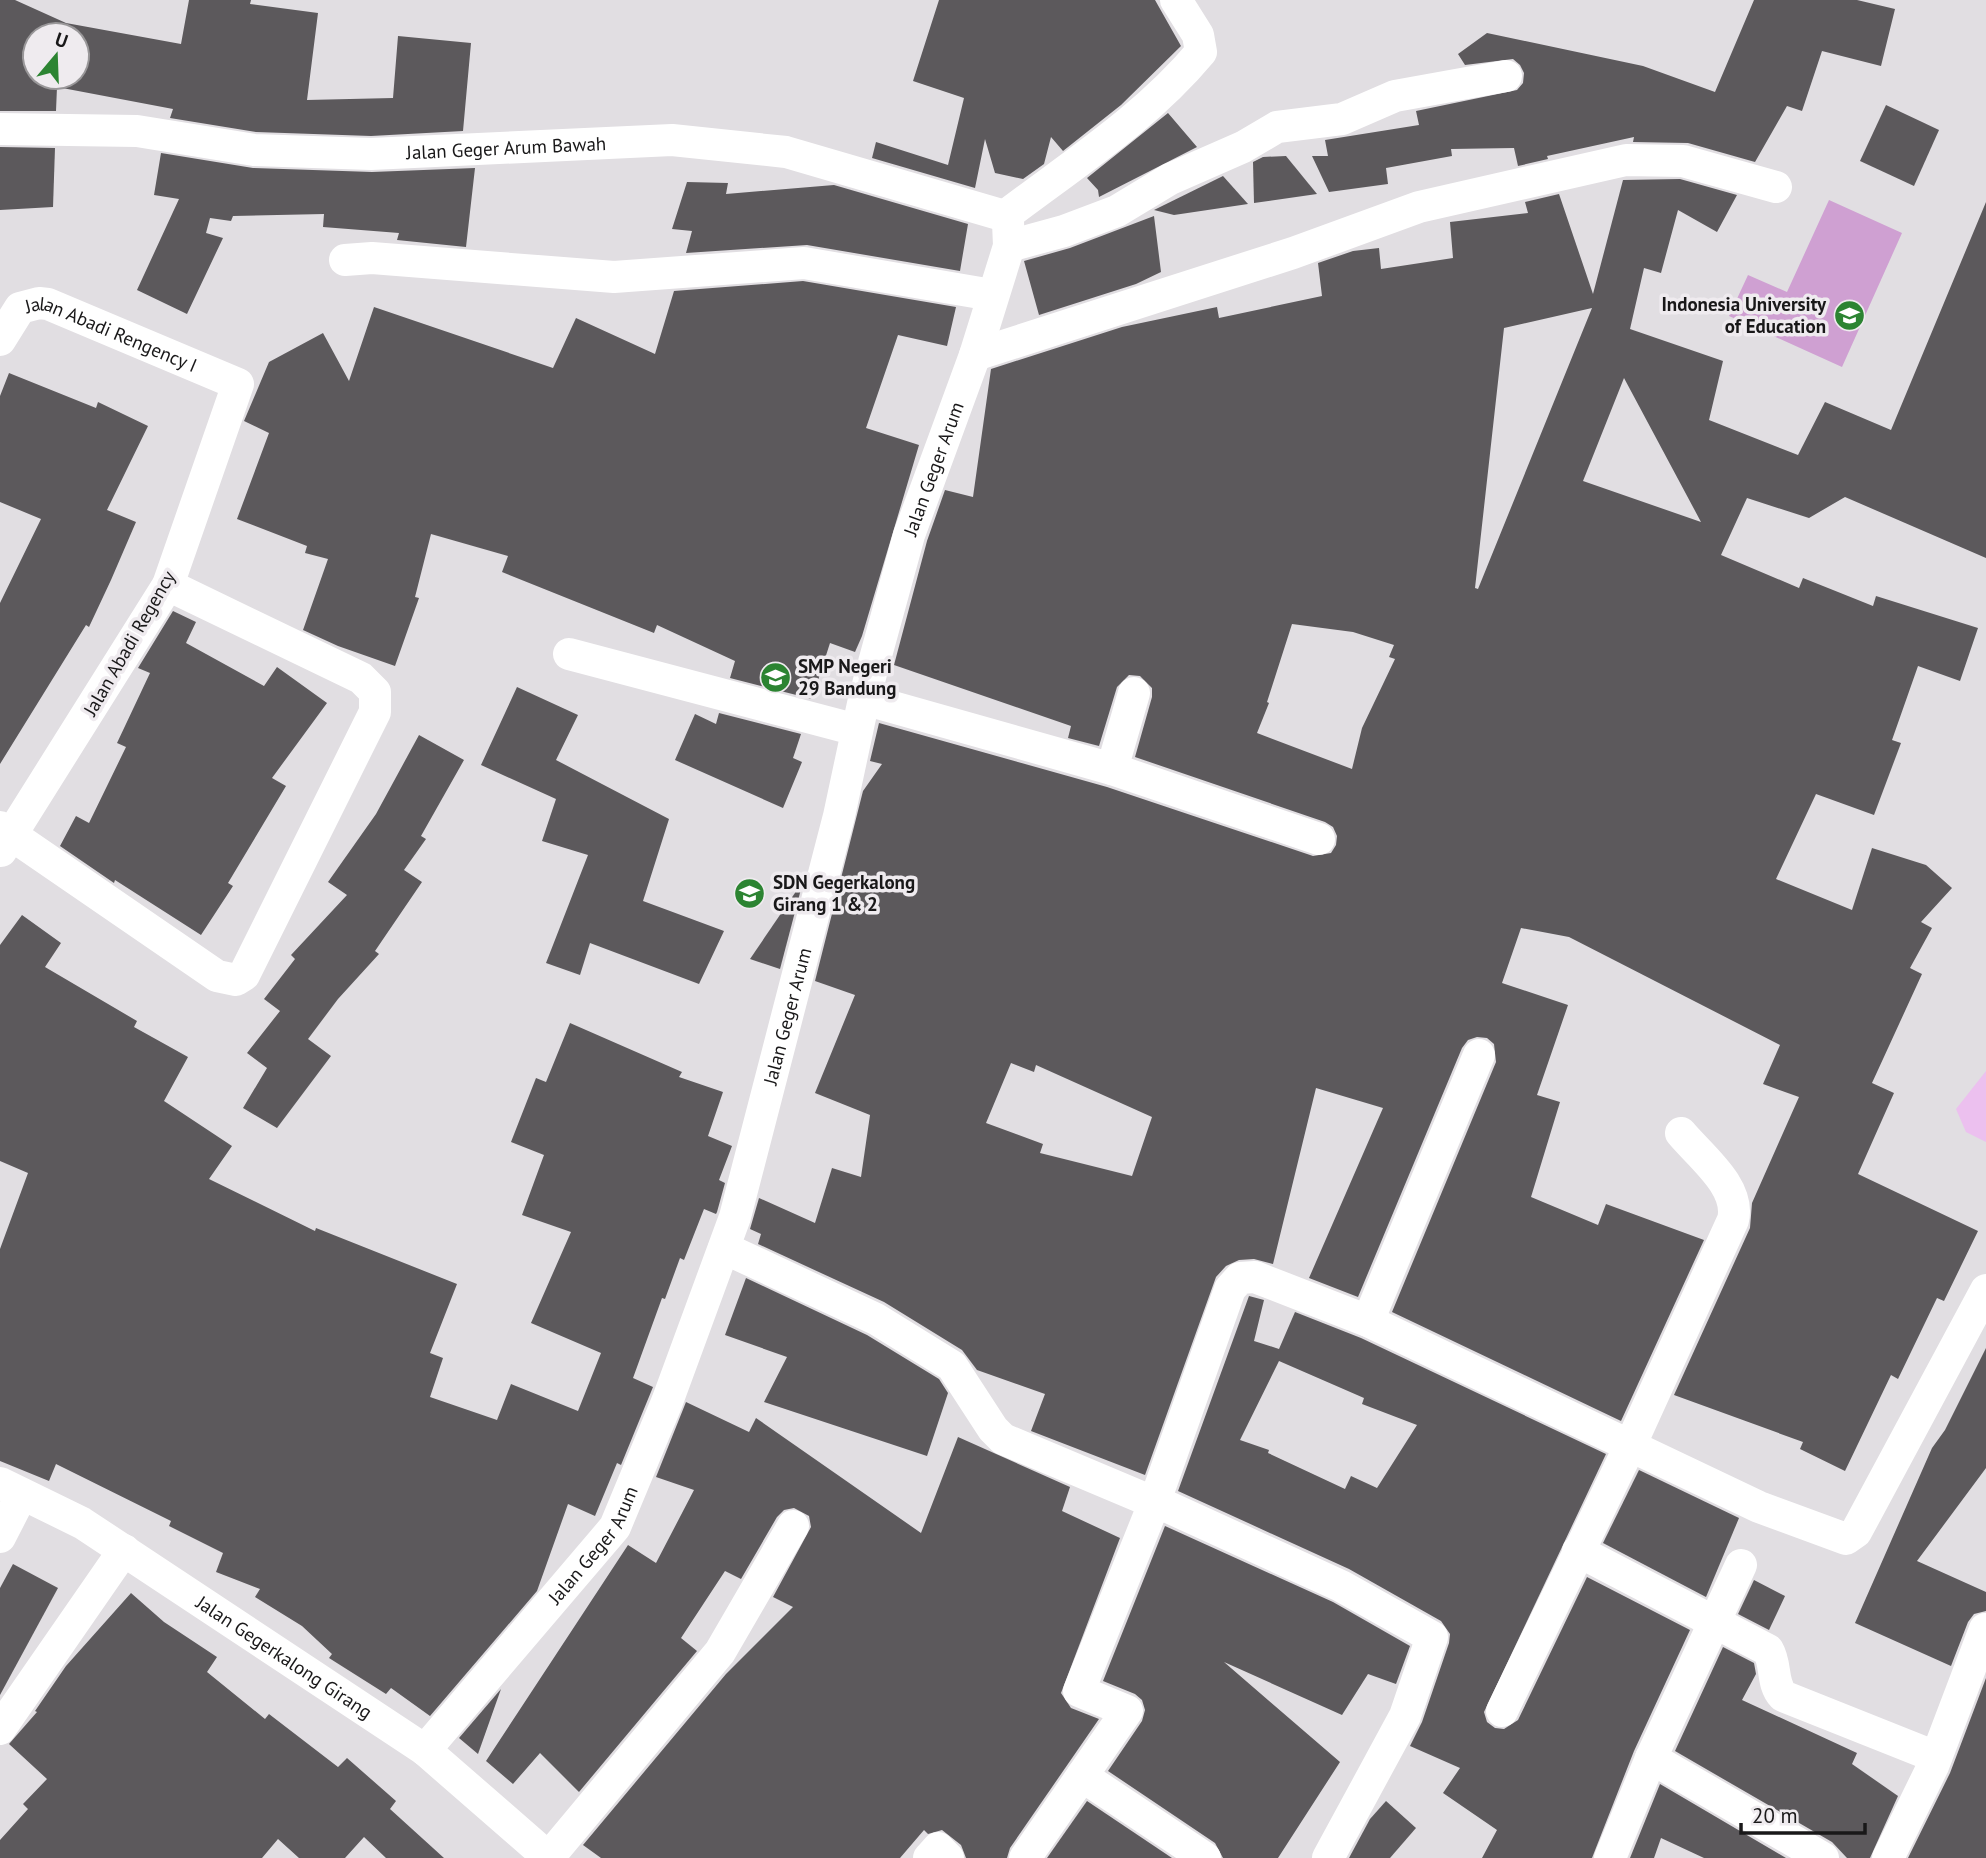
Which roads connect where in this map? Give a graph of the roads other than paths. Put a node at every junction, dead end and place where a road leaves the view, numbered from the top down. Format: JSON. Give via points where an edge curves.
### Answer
{"nodes":[{"id":1,"x":1176,"y":0,"type":"edge"},
{"id":2,"x":1506,"y":76,"type":"dead end"},
{"id":3,"x":0,"y":129,"type":"edge"},
{"id":4,"x":1776,"y":187,"type":"dead end"},
{"id":5,"x":1007,"y":231,"type":"junction"},
{"id":6,"x":345,"y":260,"type":"dead end"},
{"id":7,"x":992,"y":295,"type":"junction"},
{"id":8,"x":0,"y":340,"type":"edge"},
{"id":9,"x":975,"y":355,"type":"junction"},
{"id":10,"x":234,"y":380,"type":"joint"},
{"id":11,"x":168,"y":585,"type":"junction"},
{"id":12,"x":569,"y":654,"type":"dead end"},
{"id":13,"x":1134,"y":693,"type":"dead end"},
{"id":14,"x":864,"y":699,"type":"junction"},
{"id":15,"x":857,"y":730,"type":"junction"},
{"id":16,"x":1112,"y":769,"type":"junction"},
{"id":17,"x":4,"y":838,"type":"edge"},
{"id":18,"x":1319,"y":839,"type":"dead end"},
{"id":19,"x":1479,"y":1055,"type":"dead end"},
{"id":20,"x":1681,"y":1133,"type":"dead end"},
{"id":21,"x":724,"y":1248,"type":"junction"},
{"id":22,"x":1986,"y":1290,"type":"edge"},
{"id":23,"x":1367,"y":1321,"type":"junction"},
{"id":24,"x":1630,"y":1446,"type":"junction"},
{"id":25,"x":11,"y":1489,"type":"edge"},
{"id":26,"x":1155,"y":1501,"type":"junction"},
{"id":27,"x":793,"y":1526,"type":"dead end"},
{"id":28,"x":0,"y":1537,"type":"edge"},
{"id":29,"x":124,"y":1550,"type":"junction"},
{"id":30,"x":1578,"y":1551,"type":"junction"},
{"id":31,"x":1741,"y":1565,"type":"dead end"},
{"id":32,"x":1715,"y":1621,"type":"junction"},
{"id":33,"x":1985,"y":1629,"type":"edge"},
{"id":34,"x":1502,"y":1711,"type":"dead end"},
{"id":35,"x":0,"y":1730,"type":"edge"},
{"id":36,"x":425,"y":1750,"type":"junction"},
{"id":37,"x":1936,"y":1757,"type":"junction"},
{"id":38,"x":1651,"y":1758,"type":"junction"},
{"id":39,"x":1082,"y":1776,"type":"junction"},
{"id":40,"x":549,"y":1858,"type":"edge"},
{"id":41,"x":929,"y":1858,"type":"edge"},
{"id":42,"x":948,"y":1858,"type":"edge"},
{"id":43,"x":1025,"y":1858,"type":"edge"},
{"id":44,"x":1205,"y":1858,"type":"edge"},
{"id":45,"x":1328,"y":1858,"type":"edge"},
{"id":46,"x":1610,"y":1858,"type":"edge"},
{"id":47,"x":1823,"y":1858,"type":"edge"},
{"id":48,"x":1888,"y":1858,"type":"edge"}],
"edges":[{"from":1,"to":5,"type":"street","via":[[1198,35],[1201,52],[1177,80]]},
{"from":2,"to":5,"type":"street","via":[[1395,96],[1342,119],[1277,127],[1170,179],[1117,211],[1064,232]]},
{"from":3,"to":5,"type":"street","name":"Jalan Geger Arum Bawah","via":[[137,131],[254,150],[371,154],[672,140],[786,152]]},
{"from":4,"to":9,"type":"street","via":[[1683,160],[1626,159],[1419,206],[1293,253]]},
{"from":5,"to":7,"type":"street","name":"Jalan Geger Arum"},
{"from":6,"to":7,"type":"street","via":[[372,258],[614,277],[804,263]]},
{"from":7,"to":9,"type":"street","name":"Jalan Geger Arum"},
{"from":8,"to":10,"type":"street","name":"Jalan Abadi Rengency I","via":[[20,308],[39,303]]},
{"from":9,"to":14,"type":"street","name":"Jalan Geger Arum","via":[[909,535]]},
{"from":10,"to":11,"type":"street","name":"Jalan Abadi Regency","via":[[238,386]]},
{"from":11,"to":17,"type":"street","name":"Jalan Abadi Regency"},
{"from":11,"to":17,"type":"street","via":[[361,678],[375,692],[375,712],[244,975],[236,980],[217,976]]},
{"from":12,"to":15,"type":"street"},
{"from":13,"to":16,"type":"street"},
{"from":14,"to":15,"type":"street","name":"Jalan Geger Arum"},
{"from":14,"to":16,"type":"street"},
{"from":15,"to":21,"type":"street","name":"Jalan Geger Arum","via":[[839,816]]},
{"from":16,"to":18,"type":"street"},
{"from":19,"to":23,"type":"street"},
{"from":20,"to":24,"type":"street","via":[[1732,1193],[1736,1206]]},
{"from":21,"to":26,"type":"street","via":[[876,1319],[952,1366],[1003,1439]]},
{"from":21,"to":36,"type":"street","name":"Jalan Geger Arum","via":[[615,1527]]},
{"from":22,"to":24,"type":"street","via":[[1849,1539],[1759,1507]]},
{"from":23,"to":24,"type":"street"},
{"from":23,"to":26,"type":"street","via":[[1255,1277],[1234,1283]]},
{"from":24,"to":30,"type":"street"},
{"from":25,"to":28,"type":"street"},
{"from":25,"to":29,"type":"street","name":"Jalan Gegerkalong Girang","via":[[82,1522]]},
{"from":26,"to":39,"type":"street","via":[[1079,1691],[1127,1711]]},
{"from":26,"to":45,"type":"street","via":[[1341,1586],[1432,1637],[1405,1716]]},
{"from":27,"to":40,"type":"street","via":[[720,1652]]},
{"from":29,"to":35,"type":"street"},
{"from":29,"to":36,"type":"street","name":"Jalan Gegerkalong Girang"},
{"from":30,"to":32,"type":"street"},
{"from":30,"to":34,"type":"street"},
{"from":31,"to":32,"type":"street"},
{"from":32,"to":37,"type":"street","via":[[1768,1650],[1777,1690],[1783,1696]]},
{"from":32,"to":38,"type":"street"},
{"from":33,"to":37,"type":"street"},
{"from":36,"to":40,"type":"street","name":"Jalan Gegerkalong Girang"},
{"from":37,"to":48,"type":"street"},
{"from":38,"to":46,"type":"street"},
{"from":38,"to":47,"type":"street"},
{"from":39,"to":43,"type":"street"},
{"from":39,"to":44,"type":"street"},
{"from":41,"to":42,"type":"street","via":[[937,1848]]}]}
